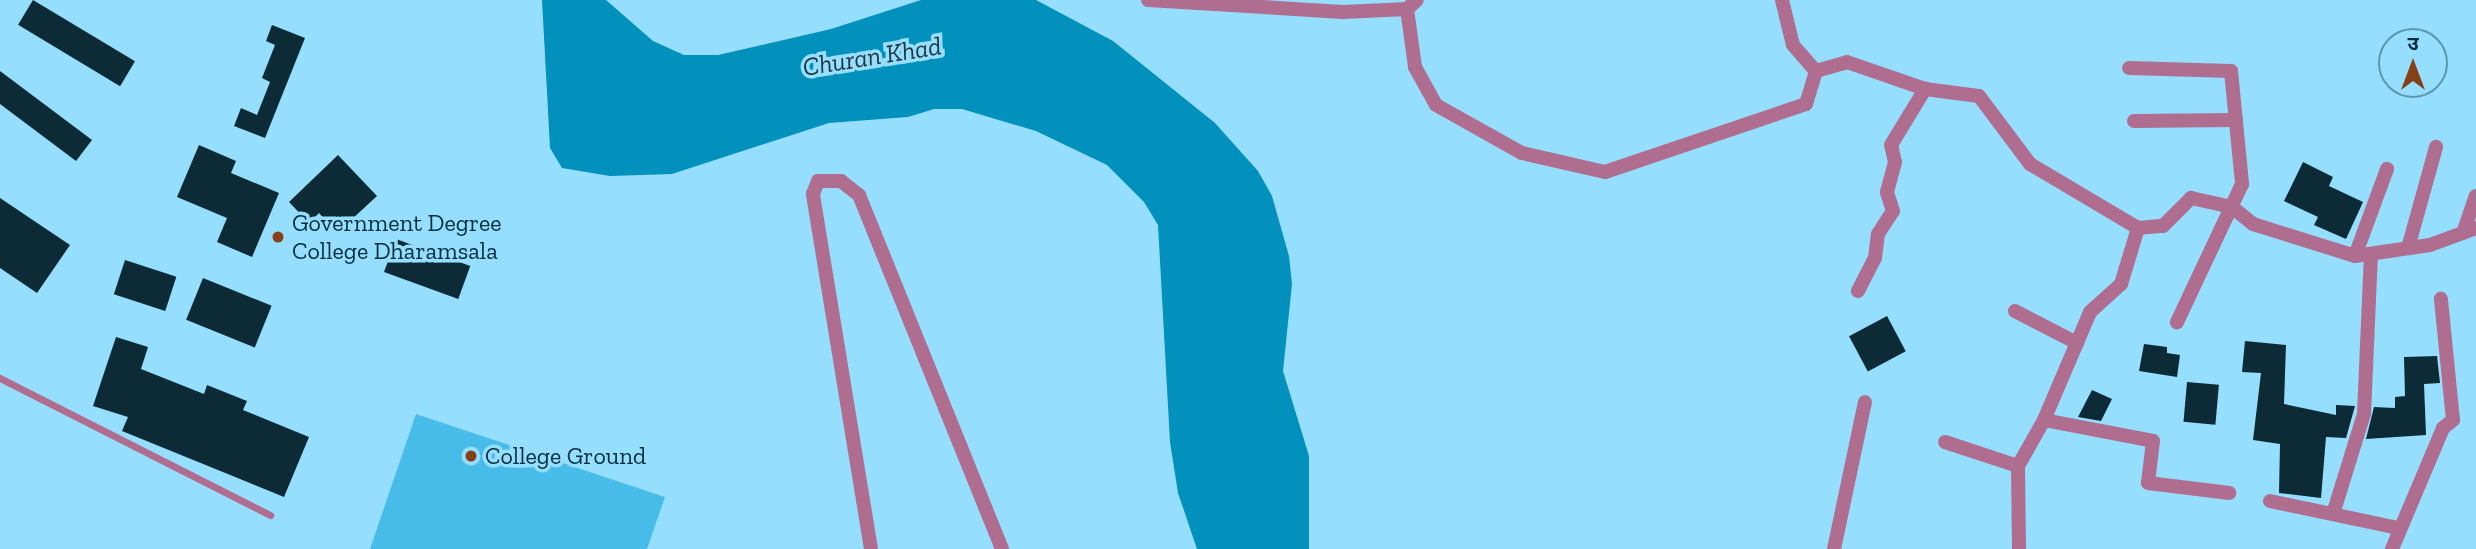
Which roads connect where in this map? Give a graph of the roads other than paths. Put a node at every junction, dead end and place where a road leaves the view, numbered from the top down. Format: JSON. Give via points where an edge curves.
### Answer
{"nodes":[{"id":1,"x":1147,"y":0,"type":"edge"},
{"id":2,"x":1782,"y":0,"type":"edge"},
{"id":3,"x":1412,"y":4,"type":"edge"},
{"id":4,"x":2130,"y":68,"type":"dead end"},
{"id":5,"x":1816,"y":71,"type":"junction"},
{"id":6,"x":1925,"y":89,"type":"junction"},
{"id":7,"x":2236,"y":120,"type":"junction"},
{"id":8,"x":2134,"y":121,"type":"dead end"},
{"id":9,"x":2436,"y":147,"type":"dead end"},
{"id":10,"x":2387,"y":170,"type":"dead end"},
{"id":11,"x":2476,"y":196,"type":"edge"},
{"id":12,"x":2232,"y":207,"type":"junction"},
{"id":13,"x":2138,"y":228,"type":"junction"},
{"id":14,"x":2470,"y":231,"type":"edge"},
{"id":15,"x":2408,"y":248,"type":"junction"},
{"id":16,"x":2371,"y":254,"type":"junction"},
{"id":17,"x":2355,"y":256,"type":"junction"},
{"id":18,"x":1858,"y":291,"type":"dead end"},
{"id":19,"x":2441,"y":299,"type":"dead end"},
{"id":20,"x":2015,"y":311,"type":"dead end"},
{"id":21,"x":2177,"y":323,"type":"dead end"},
{"id":22,"x":2077,"y":343,"type":"junction"},
{"id":23,"x":0,"y":378,"type":"edge"},
{"id":24,"x":1865,"y":402,"type":"dead end"},
{"id":25,"x":2044,"y":420,"type":"junction"},
{"id":26,"x":1945,"y":442,"type":"dead end"},
{"id":27,"x":2018,"y":466,"type":"junction"},
{"id":28,"x":2229,"y":493,"type":"dead end"},
{"id":29,"x":2270,"y":501,"type":"dead end"},
{"id":30,"x":2333,"y":514,"type":"junction"},
{"id":31,"x":270,"y":515,"type":"dead end"},
{"id":32,"x":2398,"y":528,"type":"junction"},
{"id":33,"x":872,"y":549,"type":"edge"},
{"id":34,"x":1002,"y":549,"type":"edge"},
{"id":35,"x":1834,"y":549,"type":"edge"},
{"id":36,"x":2019,"y":549,"type":"edge"},
{"id":37,"x":2392,"y":549,"type":"edge"}],
"edges":[{"from":1,"to":3,"type":"street","via":[[1343,12]]},
{"from":2,"to":5,"type":"street","via":[[1794,45]]},
{"from":3,"to":5,"type":"street","via":[[1415,67],[1436,105],[1522,153],[1605,172],[1806,104]]},
{"from":4,"to":7,"type":"street","via":[[2231,71]]},
{"from":5,"to":6,"type":"street","via":[[1847,62]]},
{"from":6,"to":13,"type":"street","via":[[1979,96],[2030,164]]},
{"from":6,"to":18,"type":"street","via":[[1891,145],[1895,162],[1887,192],[1893,211],[1878,234],[1875,258]]},
{"from":7,"to":8,"type":"street"},
{"from":7,"to":12,"type":"street","via":[[2242,184]]},
{"from":9,"to":15,"type":"street"},
{"from":10,"to":17,"type":"street"},
{"from":11,"to":14,"type":"street"},
{"from":12,"to":13,"type":"street","via":[[2191,198],[2163,226]]},
{"from":12,"to":17,"type":"street","via":[[2253,224]]},
{"from":12,"to":21,"type":"street"},
{"from":13,"to":22,"type":"street","via":[[2121,284],[2090,312]]},
{"from":14,"to":15,"type":"street"},
{"from":15,"to":16,"type":"street"},
{"from":16,"to":17,"type":"street"},
{"from":16,"to":30,"type":"street","via":[[2364,414]]},
{"from":19,"to":32,"type":"street","via":[[2453,420],[2443,428]]},
{"from":20,"to":22,"type":"street"},
{"from":22,"to":25,"type":"street"},
{"from":23,"to":31,"type":"lane"},
{"from":24,"to":35,"type":"street"},
{"from":25,"to":27,"type":"street"},
{"from":25,"to":28,"type":"street","via":[[2153,441],[2148,483]]},
{"from":26,"to":27,"type":"street"},
{"from":27,"to":36,"type":"street"},
{"from":29,"to":30,"type":"street"},
{"from":30,"to":32,"type":"street"},
{"from":32,"to":37,"type":"street"},
{"from":33,"to":34,"type":"street","via":[[813,194],[818,181],[841,181],[859,195]]}]}
